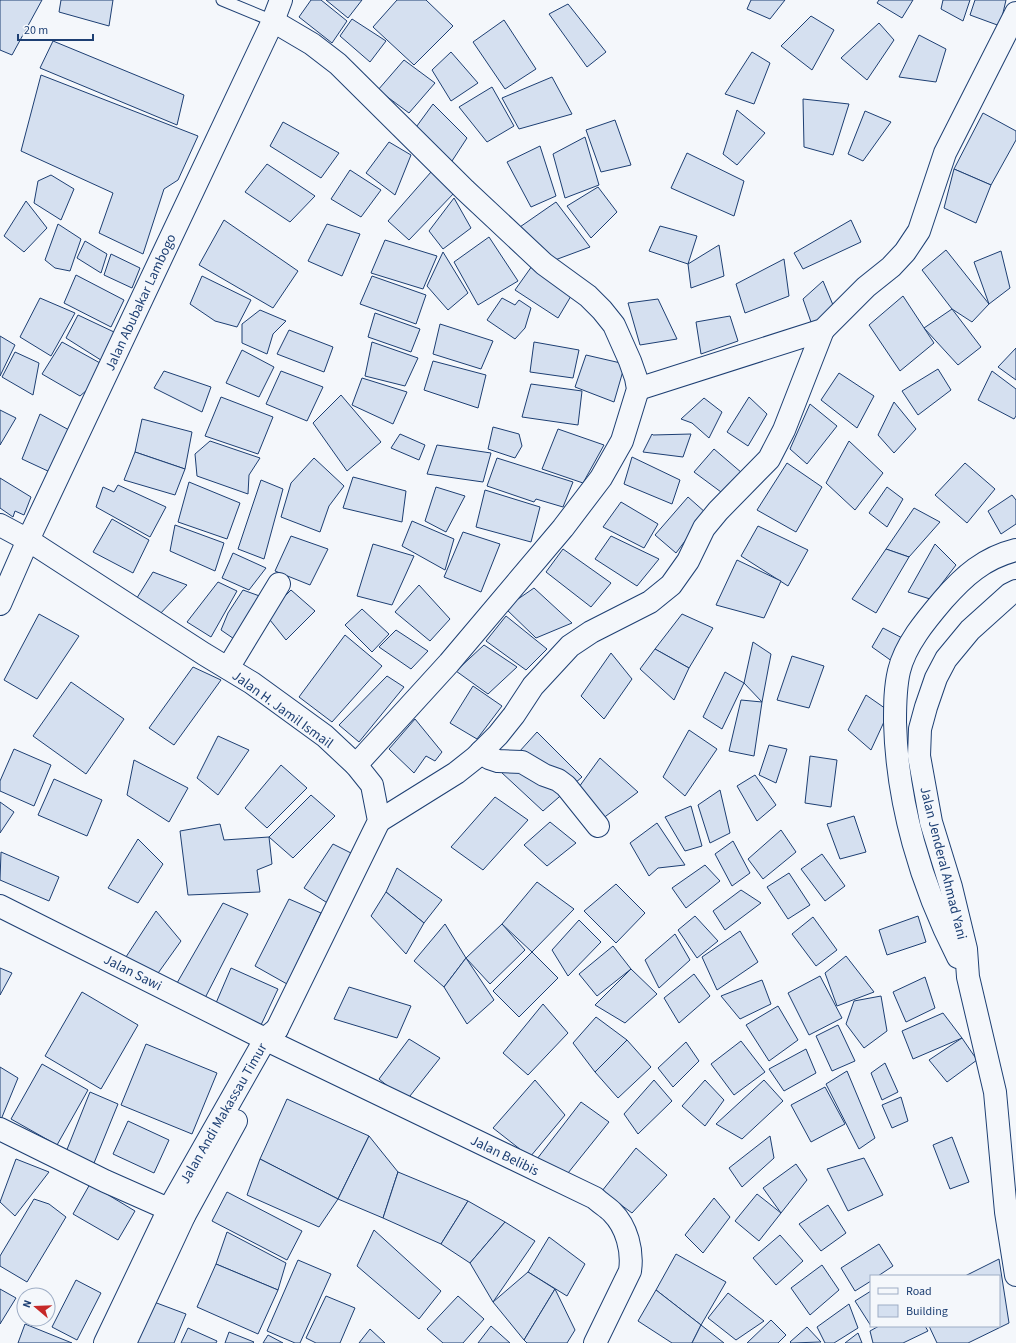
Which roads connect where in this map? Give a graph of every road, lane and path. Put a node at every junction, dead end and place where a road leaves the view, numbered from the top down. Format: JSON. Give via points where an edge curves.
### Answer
{"nodes":[{"id":1,"x":222,"y":0,"type":"edge"},
{"id":2,"x":281,"y":0,"type":"edge"},
{"id":3,"x":1016,"y":13,"type":"edge"},
{"id":4,"x":273,"y":21,"type":"junction"},
{"id":5,"x":823,"y":330,"type":"junction"},
{"id":6,"x":638,"y":389,"type":"junction"},
{"id":7,"x":0,"y":525,"type":"edge"},
{"id":8,"x":28,"y":540,"type":"junction"},
{"id":9,"x":1016,"y":550,"type":"edge"},
{"id":10,"x":279,"y":584,"type":"dead end"},
{"id":11,"x":1016,"y":591,"type":"edge"},
{"id":12,"x":0,"y":604,"type":"edge"},
{"id":13,"x":228,"y":668,"type":"junction"},
{"id":14,"x":481,"y":752,"type":"junction"},
{"id":15,"x":356,"y":766,"type":"junction"},
{"id":16,"x":379,"y":821,"type":"junction"},
{"id":17,"x":598,"y":826,"type":"dead end"},
{"id":18,"x":0,"y":906,"type":"edge"},
{"id":19,"x":968,"y":977,"type":"junction"},
{"id":20,"x":273,"y":1037,"type":"junction"},
{"id":21,"x":0,"y":1129,"type":"edge"},
{"id":22,"x":177,"y":1212,"type":"junction"},
{"id":23,"x":1016,"y":1275,"type":"edge"},
{"id":24,"x":105,"y":1343,"type":"edge"},
{"id":25,"x":125,"y":1343,"type":"edge"},
{"id":26,"x":595,"y":1343,"type":"edge"}],
"edges":[{"from":1,"to":4,"type":"lane"},
{"from":2,"to":4,"type":"main road","name":"Jalan Abubakar Lambogo"},
{"from":3,"to":5,"type":"main road","via":[[945,153],[919,231],[896,262],[866,287]]},
{"from":4,"to":6,"type":"main road","via":[[312,44],[338,64],[544,264],[588,296],[602,310],[614,325],[630,361]]},
{"from":4,"to":8,"type":"main road","name":"Jalan Abubakar Lambogo"},
{"from":5,"to":6,"type":"main road"},
{"from":5,"to":14,"type":"main road","via":[[784,430],[769,459],[704,528],[688,561],[671,585],[650,602],[591,632],[570,646],[533,686],[514,715]]},
{"from":6,"to":15,"type":"main road","via":[[622,441],[601,478],[563,528],[449,663]]},
{"from":7,"to":8,"type":"main road","name":"Jalan H. Jamil Ismail"},
{"from":8,"to":12,"type":"main road","name":"Jalan Abubakar Lambogo"},
{"from":8,"to":13,"type":"main road","name":"Jalan H. Jamil Ismail"},
{"from":9,"to":19,"type":"main road","name":"Jalan Jenderal Ahmad Yani","via":[[999,554],[963,578],[932,613],[909,646],[899,670],[895,693],[899,781],[918,857],[950,941]]},
{"from":10,"to":13,"type":"main road"},
{"from":11,"to":19,"type":"main road","name":"Jalan Jenderal Ahmad Yani","via":[[970,630],[946,659],[933,685],[920,729],[919,756],[932,822],[966,949]]},
{"from":13,"to":15,"type":"main road","name":"Jalan H. Jamil Ismail","via":[[325,736]]},
{"from":14,"to":16,"type":"main road","via":[[456,773]]},
{"from":14,"to":17,"type":"main road","via":[[498,761],[522,762],[558,780],[566,786]]},
{"from":15,"to":16,"type":"main road","name":"Jalan H. Jamil Ismail","via":[[372,785]]},
{"from":16,"to":20,"type":"main road"},
{"from":18,"to":20,"type":"main road","name":"Jalan Sawi"},
{"from":19,"to":23,"type":"main road","name":"Jalan Jenderal Ahmad Yani","via":[[995,1092],[1006,1212]]},
{"from":20,"to":22,"type":"main road","name":"Jalan Andi Makassau Timur"},
{"from":20,"to":26,"type":"main road","name":"Jalan Belibis","via":[[595,1198],[613,1212],[626,1234],[632,1260],[630,1270]]},
{"from":21,"to":22,"type":"main road","via":[[105,1181]]},
{"from":22,"to":24,"type":"main road","name":"Jalan Andi Makassau Timur"},
{"from":22,"to":25,"type":"main road","name":"Jalan Andi Makassau Timur"}]}
